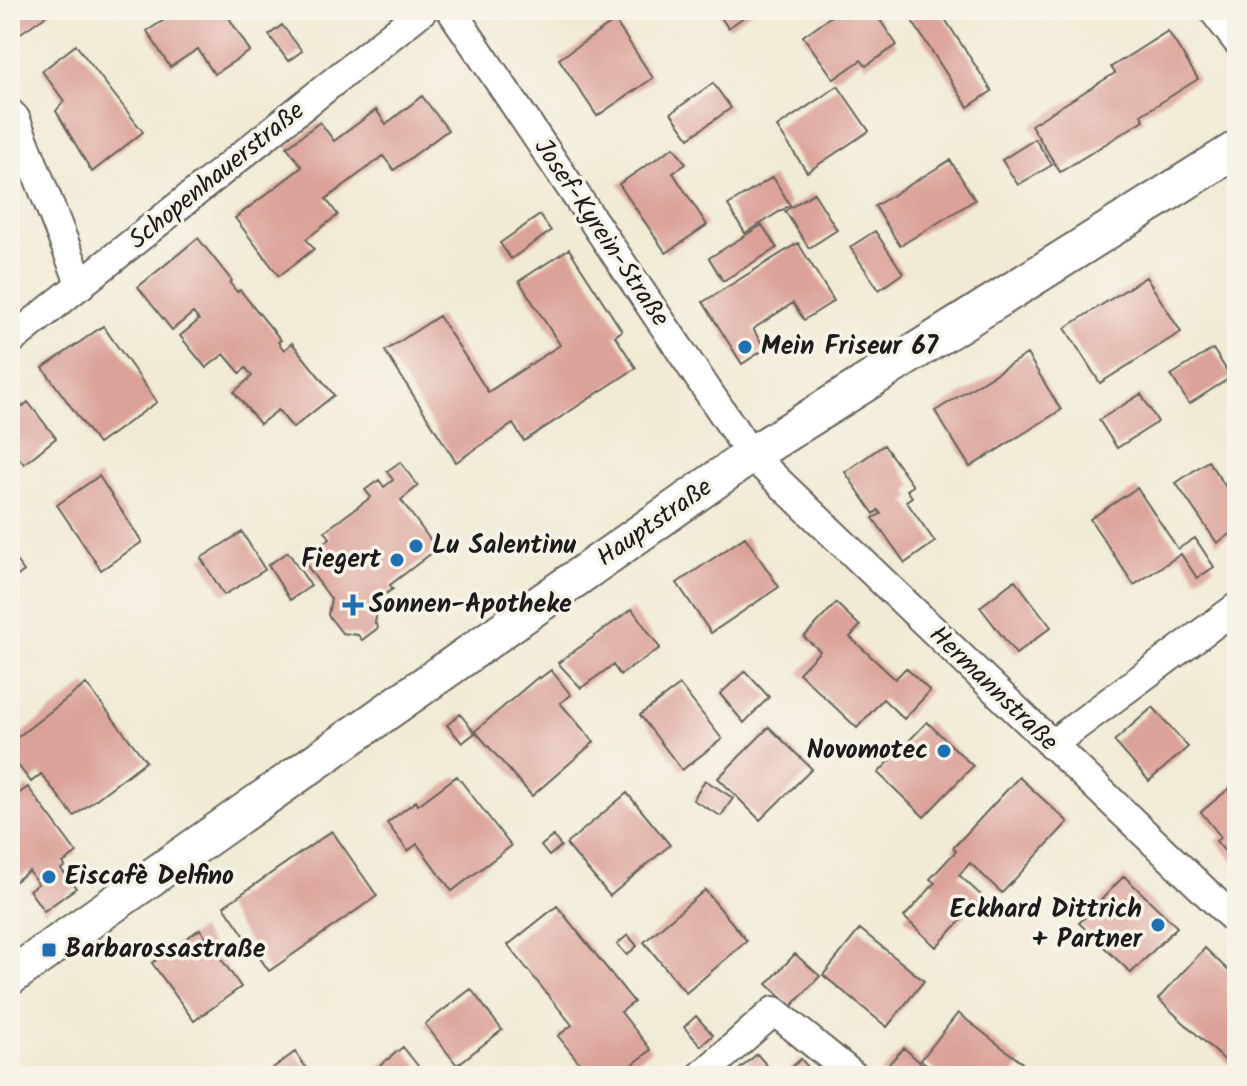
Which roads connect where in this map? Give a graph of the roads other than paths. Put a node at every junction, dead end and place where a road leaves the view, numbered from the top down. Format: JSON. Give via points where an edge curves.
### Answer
{"nodes":[{"id":1,"x":423,"y":10,"type":"edge"},
{"id":2,"x":451,"y":10,"type":"edge"},
{"id":3,"x":1213,"y":10,"type":"edge"},
{"id":4,"x":1237,"y":41,"type":"edge"},
{"id":5,"x":10,"y":113,"type":"edge"},
{"id":6,"x":1237,"y":149,"type":"edge"},
{"id":7,"x":81,"y":285,"type":"junction"},
{"id":8,"x":10,"y":341,"type":"edge"},
{"id":9,"x":751,"y":455,"type":"junction"},
{"id":10,"x":1237,"y":607,"type":"edge"},
{"id":11,"x":1051,"y":745,"type":"junction"},
{"id":12,"x":1237,"y":922,"type":"edge"},
{"id":13,"x":10,"y":977,"type":"edge"},
{"id":14,"x":701,"y":1076,"type":"edge"},
{"id":15,"x":854,"y":1076,"type":"edge"}],
"edges":[{"from":1,"to":7,"type":"street","name":"Schopenhauerstraße"},
{"from":2,"to":9,"type":"street","name":"Josef-Kyrein-Straße"},
{"from":3,"to":4,"type":"street"},
{"from":5,"to":7,"type":"street"},
{"from":6,"to":9,"type":"street","name":"Hauptstraße"},
{"from":7,"to":8,"type":"street","name":"Schopenhauerstraße"},
{"from":9,"to":11,"type":"street","name":"Hermannstraße"},
{"from":9,"to":13,"type":"street","name":"Hauptstraße"},
{"from":10,"to":11,"type":"street"},
{"from":11,"to":12,"type":"street","name":"Hermannstraße"},
{"from":14,"to":15,"type":"street","via":[[774,1011]]}]}
